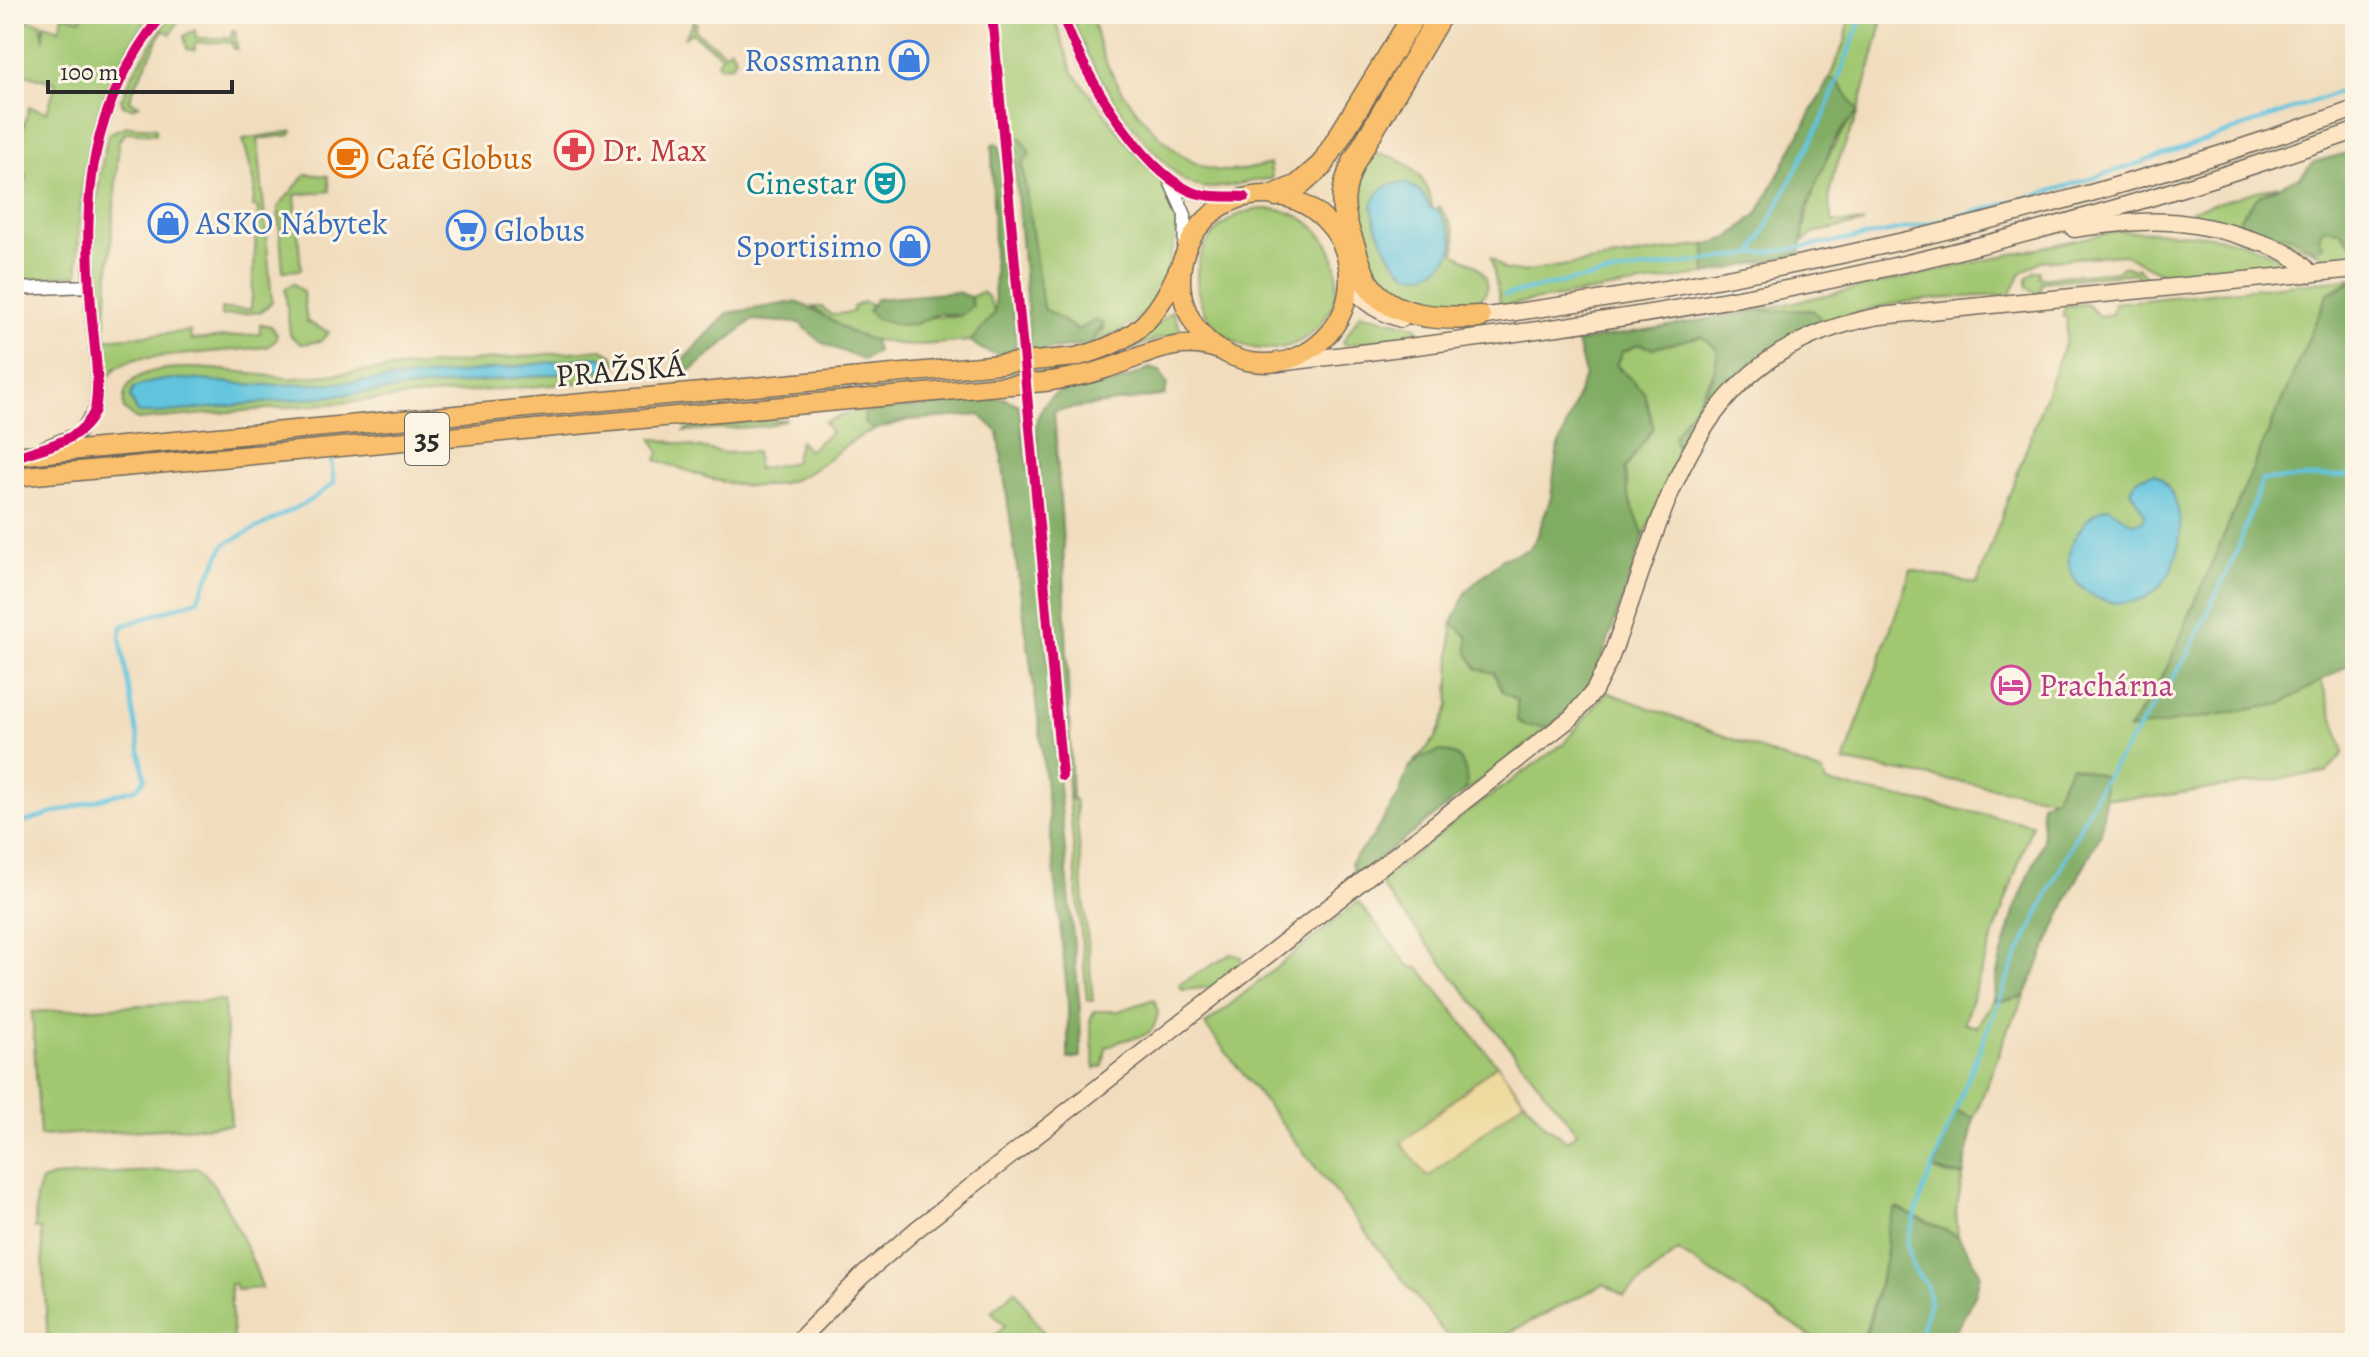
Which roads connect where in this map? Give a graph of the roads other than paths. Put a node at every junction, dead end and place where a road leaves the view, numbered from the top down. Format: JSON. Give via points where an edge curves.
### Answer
{"nodes":[{"id":1,"x":163,"y":14,"type":"edge"},
{"id":2,"x":1062,"y":14,"type":"edge"},
{"id":3,"x":1415,"y":14,"type":"edge"},
{"id":4,"x":1441,"y":14,"type":"edge"},
{"id":5,"x":2355,"y":109,"type":"edge"},
{"id":6,"x":2355,"y":131,"type":"edge"},
{"id":7,"x":1365,"y":140,"type":"junction"},
{"id":8,"x":1162,"y":170,"type":"junction"},
{"id":9,"x":1276,"y":195,"type":"junction"},
{"id":10,"x":1245,"y":197,"type":"junction"},
{"id":11,"x":1337,"y":235,"type":"junction"},
{"id":12,"x":2013,"y":238,"type":"junction"},
{"id":13,"x":1184,"y":256,"type":"junction"},
{"id":14,"x":2355,"y":269,"type":"edge"},
{"id":15,"x":1349,"y":272,"type":"junction"},
{"id":16,"x":2311,"y":274,"type":"junction"},
{"id":17,"x":89,"y":286,"type":"junction"},
{"id":18,"x":14,"y":289,"type":"edge"},
{"id":19,"x":1479,"y":317,"type":"junction"},
{"id":20,"x":1219,"y":350,"type":"junction"},
{"id":21,"x":1278,"y":363,"type":"junction"},
{"id":22,"x":16,"y":456,"type":"edge"},
{"id":23,"x":14,"y":477,"type":"edge"},
{"id":24,"x":796,"y":1343,"type":"edge"}],
"edges":[{"from":1,"to":17,"type":"street","via":[[122,75],[94,153],[86,217]]},
{"from":2,"to":8,"type":"street","via":[[1106,103]]},
{"from":3,"to":9,"type":"highway","via":[[1322,165],[1298,186]]},
{"from":4,"to":7,"type":"highway"},
{"from":5,"to":19,"type":"main road","via":[[2164,173],[1929,237],[1714,282]]},
{"from":6,"to":12,"type":"main road"},
{"from":7,"to":11,"type":"highway","via":[[1331,195],[1329,214]]},
{"from":7,"to":19,"type":"highway","via":[[1346,177],[1341,205],[1366,280],[1400,309]]},
{"from":8,"to":10,"type":"street","via":[[1199,194]]},
{"from":8,"to":13,"type":"street","via":[[1184,207]]},
{"from":9,"to":10,"type":"main road"},
{"from":9,"to":11,"type":"main road","via":[[1313,209]]},
{"from":10,"to":13,"type":"main road","via":[[1208,217]]},
{"from":11,"to":15,"type":"main road"},
{"from":12,"to":16,"type":"main road","via":[[2143,220],[2183,221],[2288,252]]},
{"from":12,"to":21,"type":"main road","via":[[1668,311]]},
{"from":13,"to":20,"type":"main road","via":[[1181,282],[1188,312]]},
{"from":13,"to":22,"type":"main road","name":"PRAŽSKÁ","number":"35","via":[[1164,302],[1148,323],[1114,344],[1076,357]]},
{"from":14,"to":16,"type":"main road"},
{"from":15,"to":19,"type":"main road","via":[[1365,301],[1392,316],[1425,322]]},
{"from":15,"to":21,"type":"main road","via":[[1345,307],[1330,333],[1305,354]]},
{"from":16,"to":24,"type":"main road","via":[[1880,316],[1822,333],[1776,358],[1731,394],[1692,443],[1610,659],[1594,691],[1572,717],[957,1197],[861,1277]]},
{"from":17,"to":18,"type":"street"},
{"from":17,"to":22,"type":"street","via":[[96,398],[91,420],[68,439]]},
{"from":20,"to":21,"type":"main road","via":[[1250,362]]},
{"from":20,"to":23,"type":"main road","name":"PRAŽSKÁ","number":"35","via":[[1170,344],[1093,373],[1044,382]]}]}
